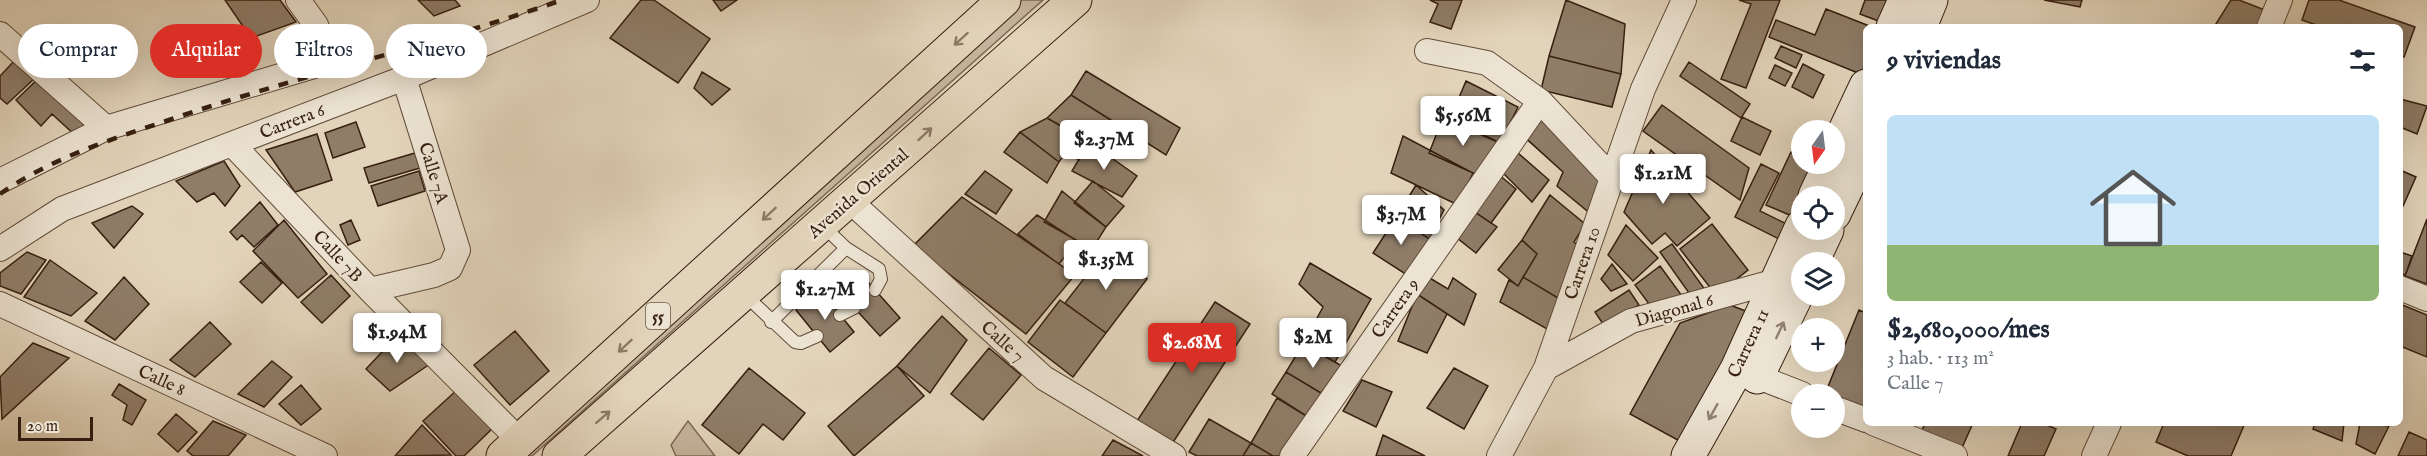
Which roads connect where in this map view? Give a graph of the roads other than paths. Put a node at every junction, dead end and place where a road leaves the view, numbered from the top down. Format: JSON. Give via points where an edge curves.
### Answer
{"nodes":[{"id":1,"x":298,"y":0,"type":"edge"},
{"id":2,"x":587,"y":0,"type":"edge"},
{"id":3,"x":1004,"y":0,"type":"edge"},
{"id":4,"x":1076,"y":0,"type":"edge"},
{"id":5,"x":1684,"y":0,"type":"edge"},
{"id":6,"x":1905,"y":0,"type":"edge"},
{"id":7,"x":1931,"y":0,"type":"edge"},
{"id":8,"x":2280,"y":0,"type":"edge"},
{"id":9,"x":1894,"y":24,"type":"edge"},
{"id":10,"x":1921,"y":24,"type":"edge"},
{"id":11,"x":2270,"y":24,"type":"edge"},
{"id":12,"x":0,"y":34,"type":"edge"},
{"id":13,"x":487,"y":43,"type":"edge"},
{"id":14,"x":1427,"y":51,"type":"dead end"},
{"id":15,"x":404,"y":78,"type":"joint"},
{"id":16,"x":1863,"y":98,"type":"edge"},
{"id":17,"x":1540,"y":101,"type":"junction"},
{"id":18,"x":106,"y":128,"type":"junction"},
{"id":19,"x":233,"y":145,"type":"junction"},
{"id":20,"x":1863,"y":150,"type":"edge"},
{"id":21,"x":1845,"y":170,"type":"edge"},
{"id":22,"x":1840,"y":174,"type":"edge"},
{"id":23,"x":1612,"y":178,"type":"junction"},
{"id":24,"x":0,"y":181,"type":"edge"},
{"id":25,"x":1827,"y":186,"type":"edge"},
{"id":26,"x":850,"y":201,"type":"junction"},
{"id":27,"x":822,"y":226,"type":"junction"},
{"id":28,"x":1799,"y":240,"type":"edge"},
{"id":29,"x":846,"y":248,"type":"junction"},
{"id":30,"x":0,"y":249,"type":"edge"},
{"id":31,"x":1789,"y":283,"type":"edge"},
{"id":32,"x":2403,"y":289,"type":"edge"},
{"id":33,"x":370,"y":290,"type":"junction"},
{"id":34,"x":875,"y":290,"type":"dead end"},
{"id":35,"x":744,"y":294,"type":"junction"},
{"id":36,"x":2427,"y":299,"type":"edge"},
{"id":37,"x":0,"y":304,"type":"edge"},
{"id":38,"x":854,"y":308,"type":"dead end"},
{"id":39,"x":840,"y":315,"type":"dead end"},
{"id":40,"x":771,"y":321,"type":"junction"},
{"id":41,"x":817,"y":336,"type":"dead end"},
{"id":42,"x":1546,"y":368,"type":"junction"},
{"id":43,"x":1747,"y":373,"type":"junction"},
{"id":44,"x":1791,"y":390,"type":"edge"},
{"id":45,"x":1845,"y":412,"type":"edge"},
{"id":46,"x":1863,"y":419,"type":"edge"},
{"id":47,"x":1880,"y":426,"type":"edge"},
{"id":48,"x":2108,"y":426,"type":"edge"},
{"id":49,"x":512,"y":449,"type":"edge"},
{"id":50,"x":325,"y":456,"type":"edge"},
{"id":51,"x":559,"y":456,"type":"edge"},
{"id":52,"x":1174,"y":456,"type":"edge"},
{"id":53,"x":1292,"y":456,"type":"edge"},
{"id":54,"x":1498,"y":456,"type":"edge"},
{"id":55,"x":1688,"y":456,"type":"edge"},
{"id":56,"x":1714,"y":456,"type":"edge"},
{"id":57,"x":1955,"y":456,"type":"edge"},
{"id":58,"x":2094,"y":456,"type":"edge"}],
"edges":[{"from":1,"to":18,"type":"street","via":[[316,25],[325,49],[314,66]]},
{"from":2,"to":13,"type":"street","name":"Carrera 6"},
{"from":3,"to":49,"type":"main road","number":"55","one_way":true},
{"from":26,"to":4,"type":"main road","name":"Avenida Oriental","number":"55","one_way":true},
{"from":5,"to":23,"type":"street","name":"Carrera 10","via":[[1643,89]]},
{"from":6,"to":9,"type":"main road"},
{"from":7,"to":10,"type":"main road"},
{"from":8,"to":11,"type":"street"},
{"from":12,"to":18,"type":"street"},
{"from":14,"to":17,"type":"street","via":[[1487,63]]},
{"from":15,"to":19,"type":"street","name":"Carrera 6"},
{"from":15,"to":33,"type":"street","name":"Calle 7A","via":[[458,250],[450,268]]},
{"from":16,"to":21,"type":"main road"},
{"from":17,"to":23,"type":"street"},
{"from":17,"to":53,"type":"street","name":"Carrera 9"},
{"from":18,"to":24,"type":"street"},
{"from":19,"to":30,"type":"street","name":"Carrera 6","via":[[62,209]]},
{"from":19,"to":33,"type":"street","name":"Calle 7B"},
{"from":20,"to":21,"type":"main road"},
{"from":22,"to":25,"type":"main road"},
{"from":23,"to":42,"type":"street","name":"Carrera 10"},
{"from":26,"to":27,"type":"main road","name":"Avenida Oriental","number":"55"},
{"from":26,"to":52,"type":"street","name":"Calle 7","via":[[1044,378]]},
{"from":27,"to":29,"type":"lane"},
{"from":27,"to":35,"type":"main road","name":"Avenida Oriental","number":"55"},
{"from":28,"to":31,"type":"main road","name":"Carrera 11"},
{"from":29,"to":34,"type":"lane","via":[[879,269],[881,279]]},
{"from":29,"to":40,"type":"lane"},
{"from":31,"to":42,"type":"street","name":"Diagonal 6","via":[[1631,321]]},
{"from":31,"to":43,"type":"main road","name":"Carrera 11"},
{"from":32,"to":36,"type":"street"},
{"from":33,"to":49,"type":"street","name":"Calle 7B"},
{"from":35,"to":40,"type":"lane"},
{"from":51,"to":35,"type":"main road","name":"Avenida Oriental","number":"55","one_way":true},
{"from":37,"to":50,"type":"street","name":"Calle 8"},
{"from":38,"to":39,"type":"lane"},
{"from":40,"to":41,"type":"lane","via":[[795,342]]},
{"from":42,"to":54,"type":"street","name":"Carrera 10"},
{"from":43,"to":44,"type":"street"},
{"from":43,"to":55,"type":"main road","name":"Carrera 11","one_way":true},
{"from":43,"to":56,"type":"main road","name":"Carrera 11"},
{"from":45,"to":46,"type":"street"},
{"from":47,"to":57,"type":"street"},
{"from":48,"to":58,"type":"street"}]}
